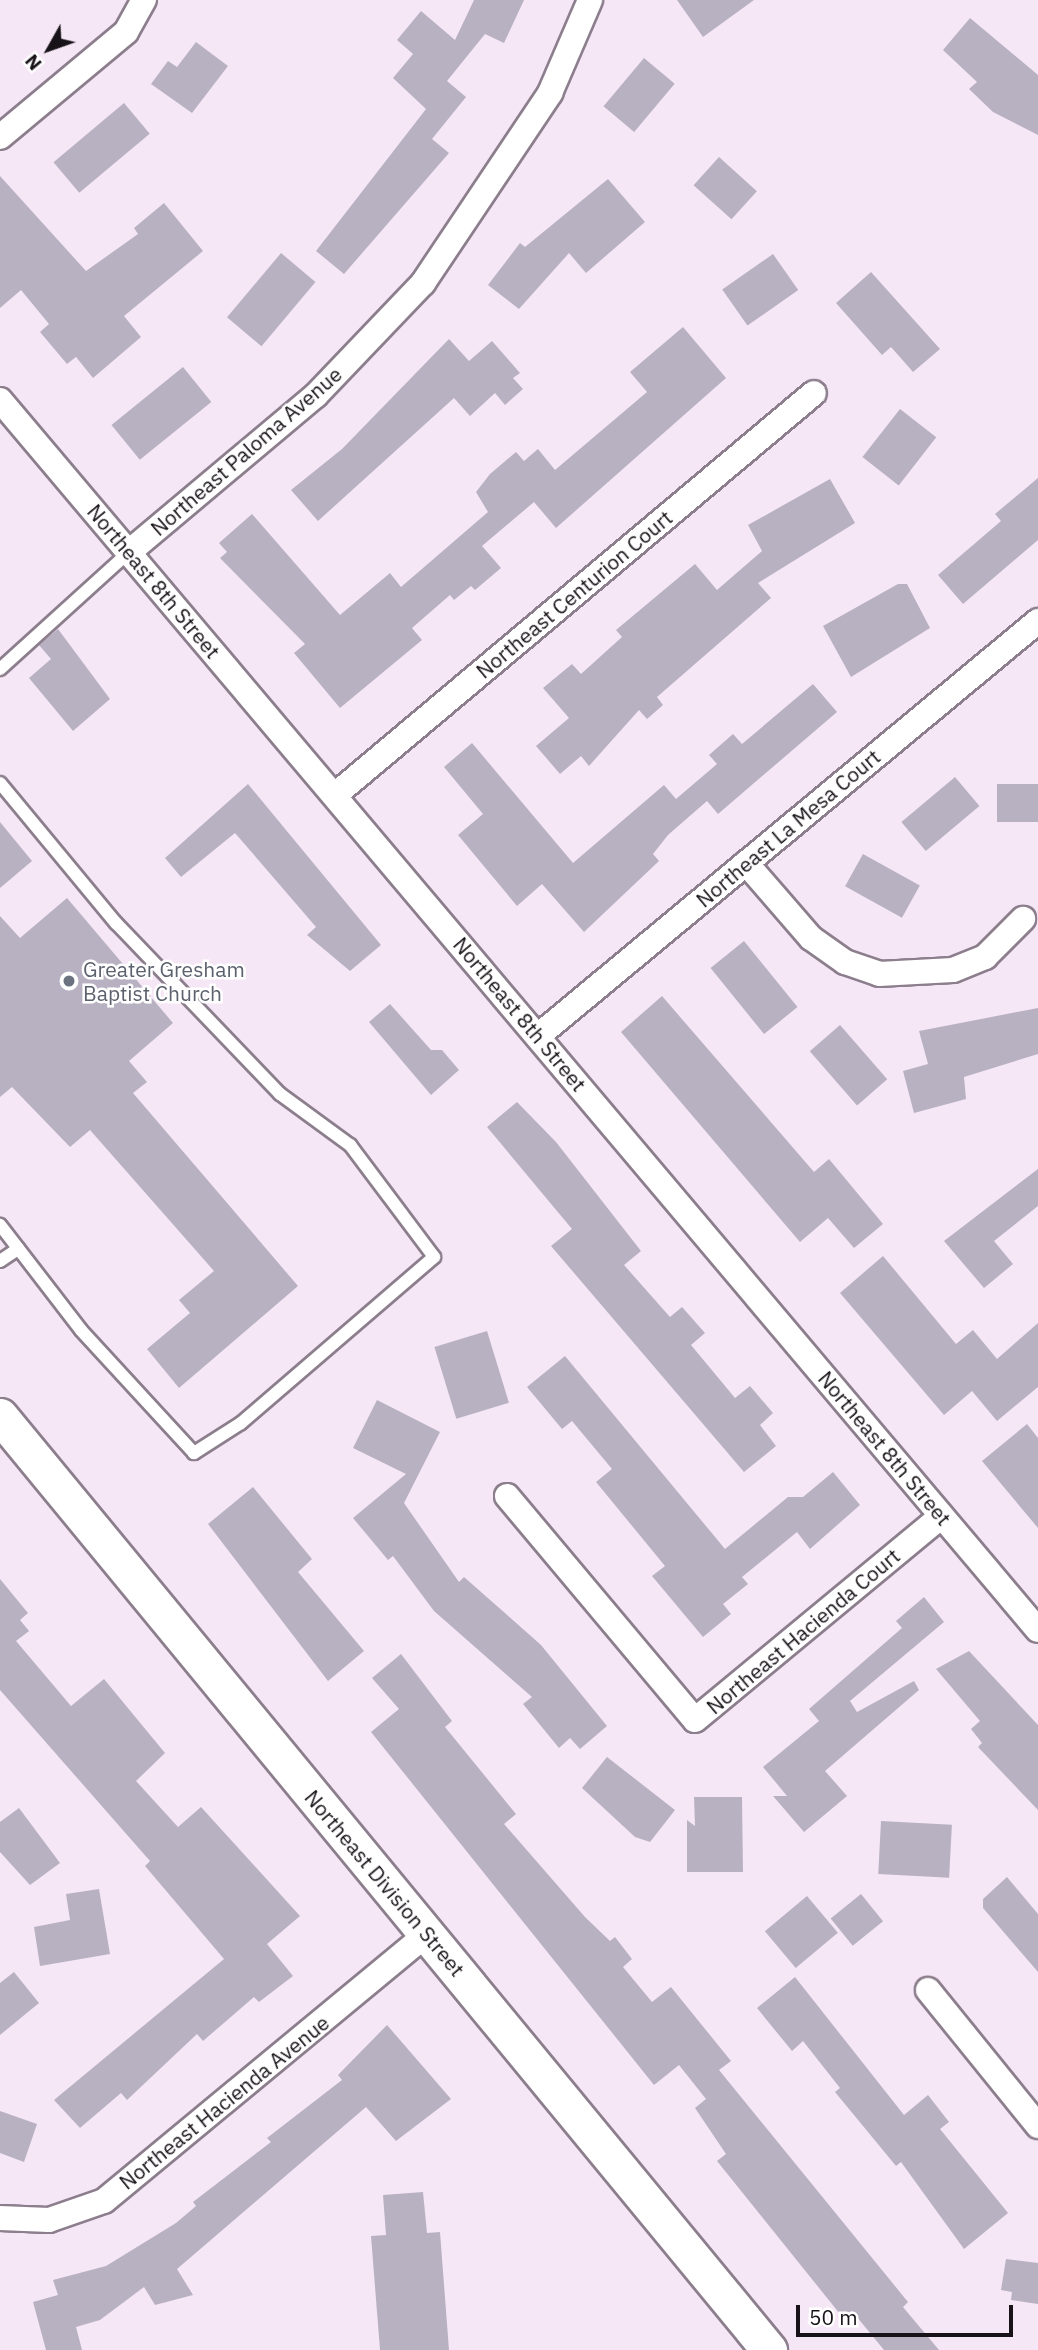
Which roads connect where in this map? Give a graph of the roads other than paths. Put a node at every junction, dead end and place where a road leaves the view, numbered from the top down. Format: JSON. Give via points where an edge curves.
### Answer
{"nodes":[{"id":1,"x":144,"y":0,"type":"edge"},
{"id":2,"x":590,"y":0,"type":"edge"},
{"id":3,"x":0,"y":137,"type":"edge"},
{"id":4,"x":814,"y":393,"type":"dead end"},
{"id":5,"x":0,"y":400,"type":"edge"},
{"id":6,"x":129,"y":552,"type":"junction"},
{"id":7,"x":1038,"y":621,"type":"edge"},
{"id":8,"x":0,"y":669,"type":"edge"},
{"id":9,"x":0,"y":783,"type":"edge"},
{"id":10,"x":335,"y":795,"type":"junction"},
{"id":11,"x":746,"y":863,"type":"junction"},
{"id":12,"x":1023,"y":919,"type":"dead end"},
{"id":13,"x":538,"y":1036,"type":"junction"},
{"id":14,"x":0,"y":1225,"type":"edge"},
{"id":15,"x":18,"y":1249,"type":"junction"},
{"id":16,"x":0,"y":1261,"type":"edge"},
{"id":17,"x":0,"y":1416,"type":"edge"},
{"id":18,"x":507,"y":1496,"type":"dead end"},
{"id":19,"x":942,"y":1516,"type":"junction"},
{"id":20,"x":1038,"y":1630,"type":"edge"},
{"id":21,"x":427,"y":1934,"type":"junction"},
{"id":22,"x":928,"y":1990,"type":"dead end"},
{"id":23,"x":1038,"y":2126,"type":"edge"},
{"id":24,"x":0,"y":2218,"type":"edge"},
{"id":25,"x":769,"y":2350,"type":"edge"}],
"edges":[{"from":1,"to":3,"type":"street","via":[[126,32]]},
{"from":2,"to":6,"type":"street","name":"Northeast Paloma Avenue","via":[[550,93],[423,283],[316,395]]},
{"from":4,"to":10,"type":"street","name":"Northeast Centurion Court"},
{"from":5,"to":6,"type":"street","name":"Northeast 8th Street"},
{"from":6,"to":8,"type":"lane"},
{"from":6,"to":10,"type":"street","name":"Northeast 8th Street"},
{"from":7,"to":11,"type":"street","name":"Northeast La Mesa Court"},
{"from":9,"to":15,"type":"lane","via":[[117,923],[280,1094],[350,1145],[434,1257],[241,1423],[194,1453],[81,1330]]},
{"from":10,"to":13,"type":"street","name":"Northeast 8th Street"},
{"from":11,"to":12,"type":"street","via":[[811,938],[845,962],[879,974],[953,970],[985,957]]},
{"from":11,"to":13,"type":"street","name":"Northeast La Mesa Court"},
{"from":13,"to":19,"type":"street","name":"Northeast 8th Street"},
{"from":14,"to":15,"type":"lane"},
{"from":15,"to":16,"type":"lane"},
{"from":17,"to":21,"type":"street","name":"Northeast Division Street"},
{"from":18,"to":19,"type":"street","name":"Northeast Hacienda Court","via":[[695,1720]]},
{"from":19,"to":20,"type":"street","name":"Northeast 8th Street"},
{"from":21,"to":24,"type":"street","name":"Northeast Hacienda Avenue","via":[[104,2201],[49,2220]]},
{"from":21,"to":25,"type":"street","name":"Northeast Division Street"},
{"from":22,"to":23,"type":"street"}]}
